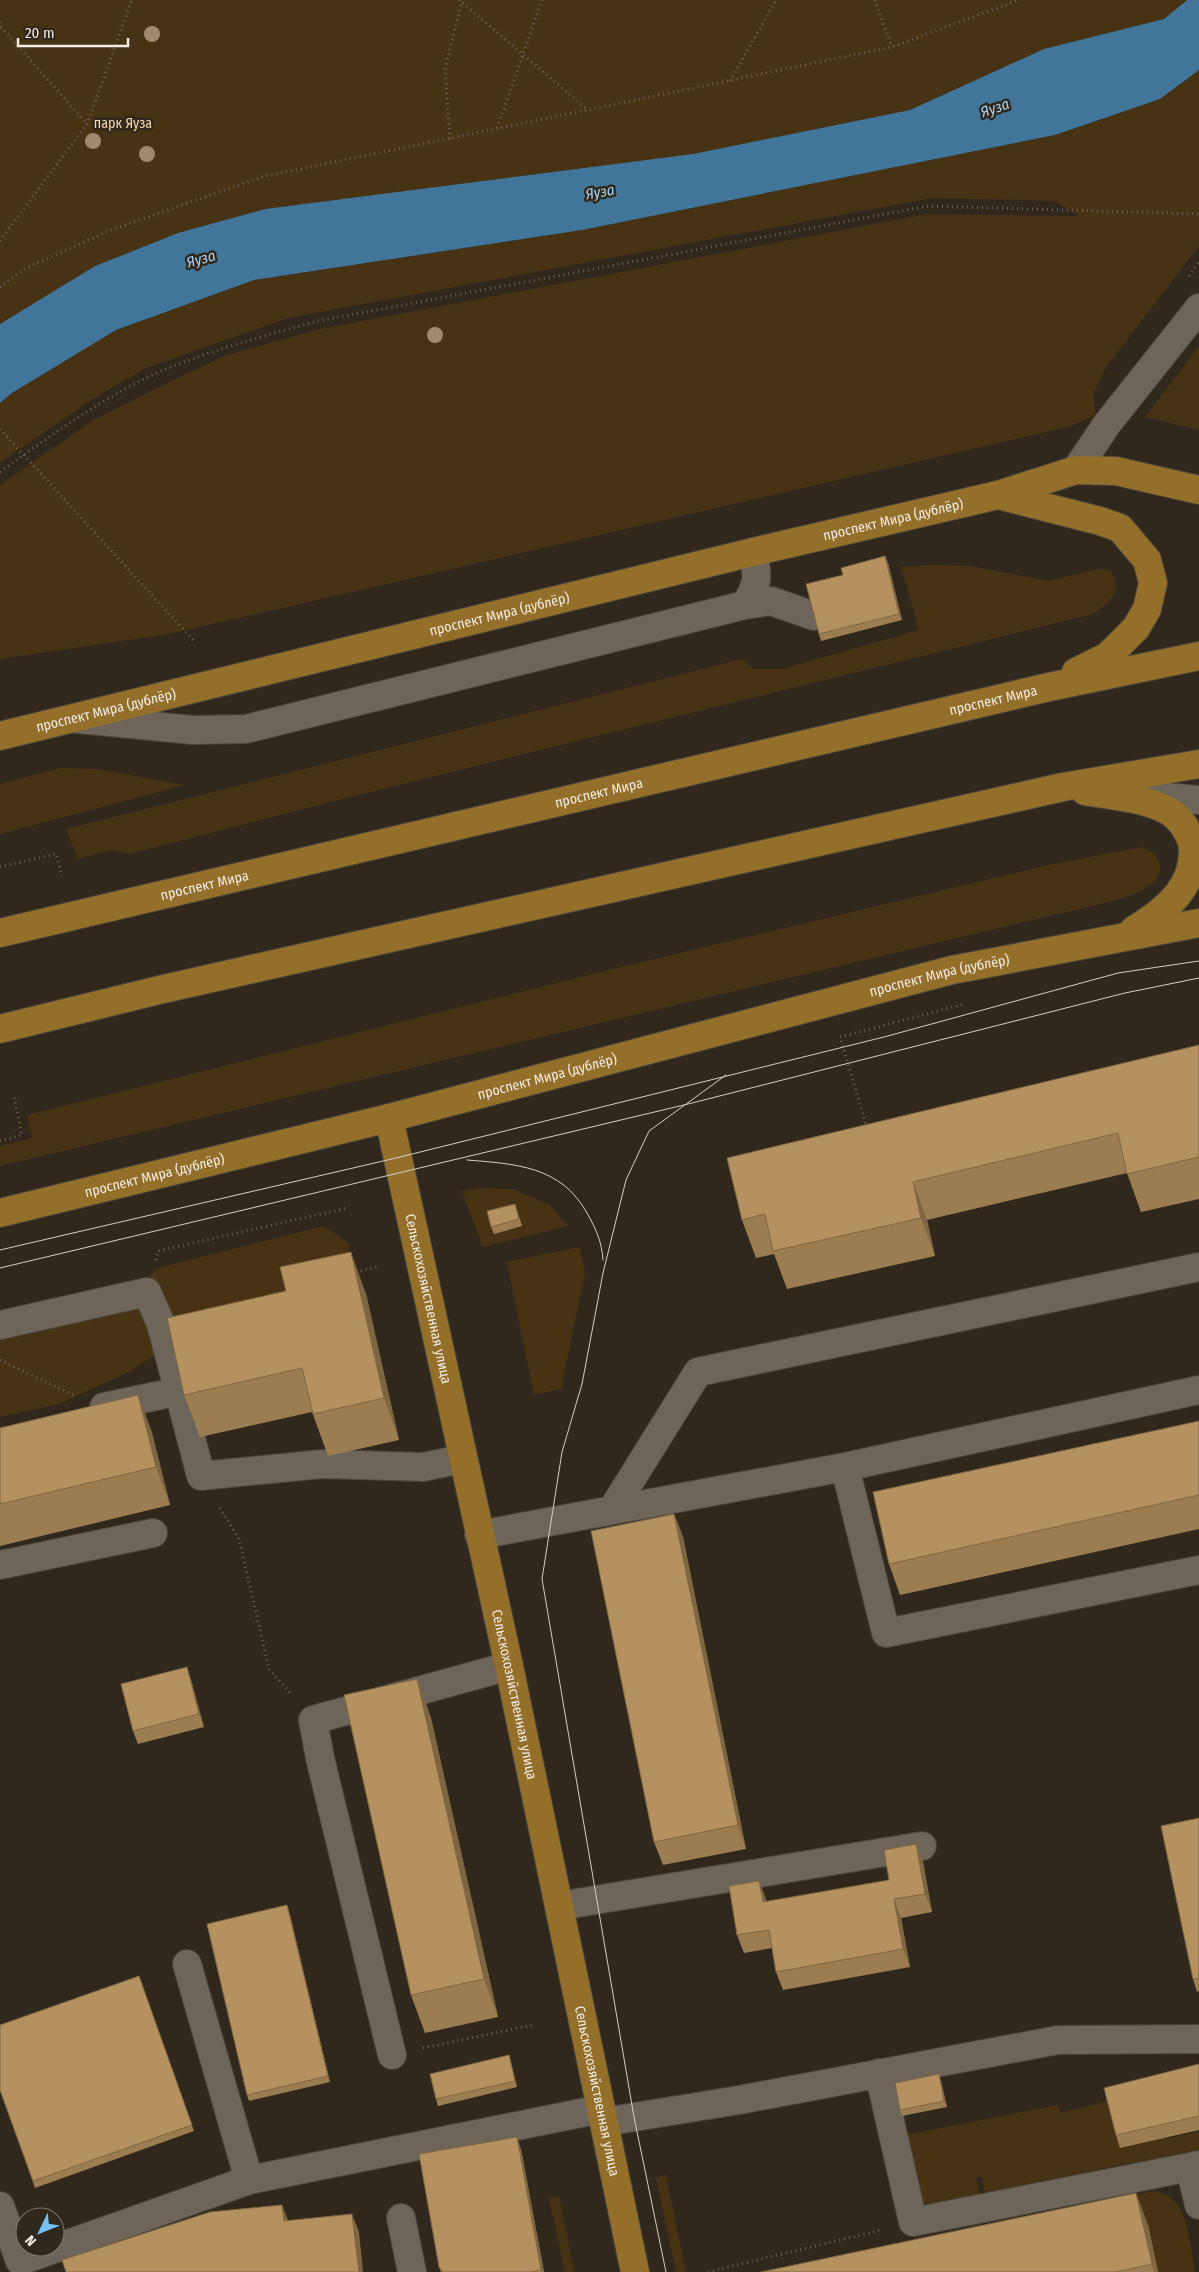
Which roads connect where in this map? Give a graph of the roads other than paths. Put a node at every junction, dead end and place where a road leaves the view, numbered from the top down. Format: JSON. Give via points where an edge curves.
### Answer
{"nodes":[{"id":1,"x":1199,"y":308,"type":"edge"},
{"id":2,"x":1076,"y":470,"type":"junction"},
{"id":3,"x":1199,"y":490,"type":"edge"},
{"id":4,"x":998,"y":495,"type":"junction"},
{"id":5,"x":753,"y":552,"type":"junction"},
{"id":6,"x":745,"y":605,"type":"junction"},
{"id":7,"x":814,"y":616,"type":"edge"},
{"id":8,"x":1199,"y":656,"type":"edge"},
{"id":9,"x":1049,"y":687,"type":"junction"},
{"id":10,"x":69,"y":718,"type":"junction"},
{"id":11,"x":0,"y":736,"type":"edge"},
{"id":12,"x":1199,"y":764,"type":"edge"},
{"id":13,"x":1063,"y":787,"type":"junction"},
{"id":14,"x":1199,"y":800,"type":"edge"},
{"id":15,"x":1199,"y":923,"type":"edge"},
{"id":16,"x":0,"y":933,"type":"edge"},
{"id":17,"x":1094,"y":944,"type":"junction"},
{"id":18,"x":0,"y":1029,"type":"edge"},
{"id":19,"x":389,"y":1118,"type":"junction"},
{"id":20,"x":0,"y":1213,"type":"edge"},
{"id":21,"x":1199,"y":1267,"type":"edge"},
{"id":22,"x":0,"y":1324,"type":"edge"},
{"id":23,"x":180,"y":1390,"type":"junction"},
{"id":24,"x":1199,"y":1390,"type":"edge"},
{"id":25,"x":90,"y":1410,"type":"edge"},
{"id":26,"x":462,"y":1459,"type":"junction"},
{"id":27,"x":845,"y":1467,"type":"junction"},
{"id":28,"x":612,"y":1510,"type":"junction"},
{"id":29,"x":153,"y":1533,"type":"dead end"},
{"id":30,"x":480,"y":1535,"type":"junction"},
{"id":31,"x":0,"y":1565,"type":"edge"},
{"id":32,"x":1199,"y":1570,"type":"edge"},
{"id":33,"x":509,"y":1666,"type":"junction"},
{"id":34,"x":922,"y":1846,"type":"dead end"},
{"id":35,"x":559,"y":1906,"type":"junction"},
{"id":36,"x":187,"y":1964,"type":"dead end"},
{"id":37,"x":1199,"y":2039,"type":"edge"},
{"id":38,"x":392,"y":2055,"type":"road end"},
{"id":39,"x":879,"y":2073,"type":"junction"},
{"id":40,"x":603,"y":2115,"type":"junction"},
{"id":41,"x":1195,"y":2166,"type":"edge"},
{"id":42,"x":249,"y":2180,"type":"junction"},
{"id":43,"x":1199,"y":2205,"type":"edge"},
{"id":44,"x":0,"y":2206,"type":"edge"},
{"id":45,"x":401,"y":2218,"type":"dead end"},
{"id":46,"x":14,"y":2268,"type":"edge"},
{"id":47,"x":412,"y":2272,"type":"edge"},
{"id":48,"x":636,"y":2272,"type":"edge"}],
"edges":[{"from":1,"to":2,"type":"lane","via":[[1107,424]]},
{"from":2,"to":3,"type":"main road","name":"проспект Мира (дублёр)","via":[[1116,471]]},
{"from":2,"to":4,"type":"main road","name":"проспект Мира (дублёр)"},
{"from":4,"to":5,"type":"main road","name":"проспект Мира (дублёр)"},
{"from":4,"to":9,"type":"main road","name":"проспект Мира (дублёр)","via":[[1100,520],[1120,528],[1147,560],[1153,583],[1147,608],[1136,628],[1108,656]]},
{"from":5,"to":6,"type":"lane","via":[[758,576]]},
{"from":5,"to":10,"type":"main road","name":"проспект Мира (дублёр)"},
{"from":6,"to":7,"type":"lane","via":[[771,601]]},
{"from":6,"to":10,"type":"lane","via":[[246,729],[193,730]]},
{"from":8,"to":9,"type":"main road","name":"проспект Мира"},
{"from":9,"to":16,"type":"main road","name":"проспект Мира"},
{"from":10,"to":11,"type":"main road","name":"проспект Мира (дублёр)"},
{"from":12,"to":13,"type":"main road"},
{"from":13,"to":14,"type":"lane"},
{"from":13,"to":17,"type":"main road","name":"проспект Мира (дублёр)","via":[[1140,801],[1172,814],[1186,827],[1195,846],[1198,866],[1190,887],[1169,908],[1134,930]]},
{"from":13,"to":18,"type":"main road","via":[[158,990]]},
{"from":15,"to":17,"type":"main road","name":"проспект Мира (дублёр)"},
{"from":17,"to":19,"type":"main road","name":"проспект Мира (дублёр)","via":[[952,970]]},
{"from":19,"to":20,"type":"main road","name":"проспект Мира (дублёр)"},
{"from":19,"to":26,"type":"main road","name":"Сельскохозяйственная улица"},
{"from":21,"to":28,"type":"lane","via":[[698,1372]]},
{"from":22,"to":23,"type":"lane","via":[[148,1292]]},
{"from":23,"to":25,"type":"lane"},
{"from":23,"to":26,"type":"lane","via":[[201,1476],[322,1464],[423,1467]]},
{"from":24,"to":27,"type":"lane"},
{"from":26,"to":30,"type":"main road","name":"Сельскохозяйственная улица"},
{"from":27,"to":28,"type":"lane"},
{"from":27,"to":32,"type":"lane","via":[[886,1633]]},
{"from":28,"to":30,"type":"lane"},
{"from":29,"to":31,"type":"lane"},
{"from":30,"to":33,"type":"main road","name":"Сельскохозяйственная улица"},
{"from":33,"to":35,"type":"main road","name":"Сельскохозяйственная улица"},
{"from":33,"to":38,"type":"lane","via":[[313,1720]]},
{"from":34,"to":35,"type":"lane"},
{"from":35,"to":40,"type":"main road","name":"Сельскохозяйственная улица"},
{"from":36,"to":42,"type":"lane"},
{"from":37,"to":39,"type":"lane","via":[[1058,2040]]},
{"from":39,"to":40,"type":"lane","via":[[739,2100]]},
{"from":39,"to":41,"type":"lane","via":[[913,2222]]},
{"from":40,"to":42,"type":"lane","via":[[533,2122]]},
{"from":40,"to":48,"type":"main road","name":"Сельскохозяйственная улица"},
{"from":41,"to":43,"type":"lane"},
{"from":42,"to":46,"type":"lane"},
{"from":44,"to":46,"type":"lane"},
{"from":45,"to":47,"type":"lane"}]}
